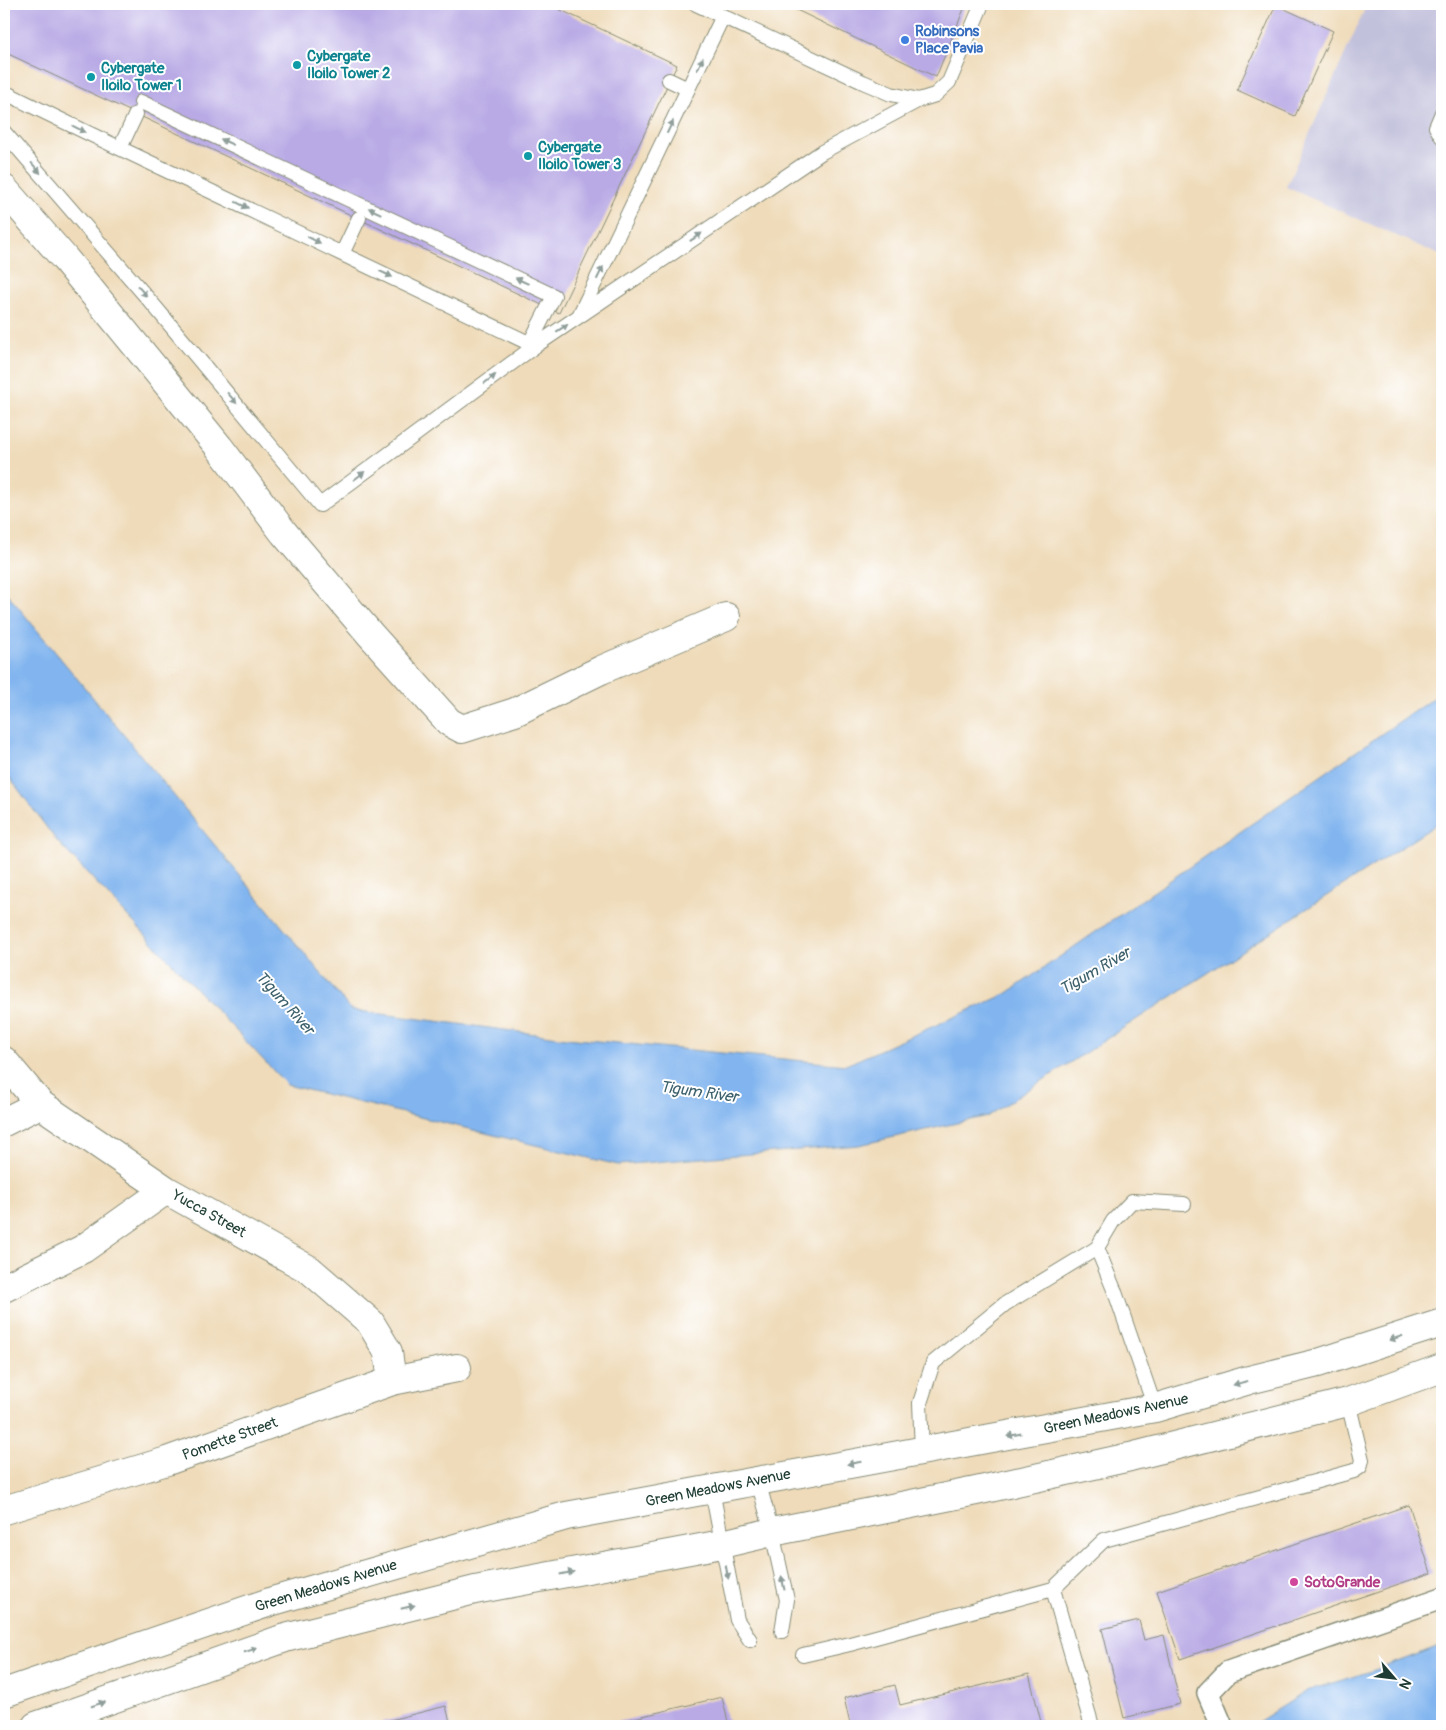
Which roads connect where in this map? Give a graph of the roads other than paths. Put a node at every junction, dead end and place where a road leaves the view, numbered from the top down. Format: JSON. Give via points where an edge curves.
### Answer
{"nodes":[{"id":1,"x":696,"y":4,"type":"edge"},
{"id":2,"x":982,"y":4,"type":"edge"},
{"id":3,"x":723,"y":16,"type":"junction"},
{"id":4,"x":669,"y":80,"type":"dead end"},
{"id":5,"x":688,"y":89,"type":"junction"},
{"id":6,"x":4,"y":92,"type":"edge"},
{"id":7,"x":919,"y":100,"type":"junction"},
{"id":8,"x":1442,"y":113,"type":"edge"},
{"id":9,"x":4,"y":132,"type":"edge"},
{"id":10,"x":1442,"y":137,"type":"edge"},
{"id":11,"x":120,"y":148,"type":"junction"},
{"id":12,"x":4,"y":189,"type":"edge"},
{"id":13,"x":359,"y":218,"type":"dead end"},
{"id":14,"x":342,"y":254,"type":"junction"},
{"id":15,"x":578,"y":317,"type":"junction"},
{"id":16,"x":532,"y":345,"type":"junction"},
{"id":17,"x":726,"y":617,"type":"dead end"},
{"id":18,"x":4,"y":1061,"type":"edge"},
{"id":19,"x":40,"y":1104,"type":"junction"},
{"id":20,"x":4,"y":1122,"type":"edge"},
{"id":21,"x":166,"y":1190,"type":"junction"},
{"id":22,"x":1184,"y":1204,"type":"dead end"},
{"id":23,"x":1097,"y":1248,"type":"junction"},
{"id":24,"x":4,"y":1288,"type":"edge"},
{"id":25,"x":1442,"y":1323,"type":"edge"},
{"id":26,"x":457,"y":1368,"type":"dead end"},
{"id":27,"x":1442,"y":1368,"type":"edge"},
{"id":28,"x":392,"y":1381,"type":"junction"},
{"id":29,"x":1348,"y":1402,"type":"junction"},
{"id":30,"x":1155,"y":1408,"type":"junction"},
{"id":31,"x":922,"y":1451,"type":"junction"},
{"id":32,"x":758,"y":1480,"type":"junction"},
{"id":33,"x":712,"y":1490,"type":"junction"},
{"id":34,"x":4,"y":1510,"type":"edge"},
{"id":35,"x":772,"y":1532,"type":"junction"},
{"id":36,"x":722,"y":1544,"type":"junction"},
{"id":37,"x":1053,"y":1588,"type":"junction"},
{"id":38,"x":1442,"y":1598,"type":"edge"},
{"id":39,"x":782,"y":1631,"type":"dead end"},
{"id":40,"x":750,"y":1640,"type":"dead end"},
{"id":41,"x":803,"y":1655,"type":"dead end"},
{"id":42,"x":4,"y":1693,"type":"edge"},
{"id":43,"x":36,"y":1726,"type":"edge"},
{"id":44,"x":1092,"y":1726,"type":"edge"},
{"id":45,"x":1222,"y":1726,"type":"edge"}],
"edges":[{"from":1,"to":3,"type":"lane"},
{"from":2,"to":7,"type":"lane","via":[[949,82],[935,95]]},
{"from":5,"to":3,"type":"lane","one_way":true},
{"from":3,"to":7,"type":"lane","via":[[884,91]]},
{"from":4,"to":5,"type":"lane"},
{"from":15,"to":5,"type":"lane","one_way":true},
{"from":6,"to":11,"type":"lane","one_way":true},
{"from":15,"to":7,"type":"lane","one_way":true,"via":[[822,152]]},
{"from":8,"to":10,"type":"lane","via":[[1436,127]]},
{"from":9,"to":16,"type":"lane","one_way":true,"via":[[320,505]]},
{"from":11,"to":14,"type":"lane","one_way":true},
{"from":16,"to":11,"type":"lane","one_way":true,"via":[[554,296],[139,108]]},
{"from":12,"to":17,"type":"street","via":[[207,432],[284,533],[449,722],[462,729],[515,712],[601,670]]},
{"from":13,"to":14,"type":"lane"},
{"from":14,"to":16,"type":"lane","one_way":true},
{"from":16,"to":15,"type":"lane","one_way":true},
{"from":18,"to":19,"type":"street","name":"Yucca Street"},
{"from":19,"to":20,"type":"street"},
{"from":19,"to":21,"type":"street","name":"Yucca Street"},
{"from":21,"to":24,"type":"street","via":[[83,1249]]},
{"from":21,"to":28,"type":"street","name":"Yucca Street","via":[[310,1270],[370,1322],[388,1352]]},
{"from":22,"to":23,"type":"lane","via":[[1132,1201],[1113,1221]]},
{"from":23,"to":30,"type":"lane"},
{"from":23,"to":31,"type":"lane","via":[[1005,1304],[933,1363],[920,1403]]},
{"from":25,"to":30,"type":"street","name":"Green Meadows Avenue","one_way":true,"via":[[1318,1363]]},
{"from":26,"to":28,"type":"street","name":"Pomette Street"},
{"from":27,"to":29,"type":"street"},
{"from":28,"to":34,"type":"street","name":"Pomette Street","via":[[167,1461]]},
{"from":29,"to":35,"type":"street","via":[[976,1491]]},
{"from":29,"to":37,"type":"lane","via":[[1362,1460],[1354,1471],[1104,1540]]},
{"from":30,"to":31,"type":"street","name":"Green Meadows Avenue","one_way":true},
{"from":31,"to":32,"type":"street","name":"Green Meadows Avenue","one_way":true},
{"from":32,"to":33,"type":"street","name":"Green Meadows Avenue"},
{"from":32,"to":35,"type":"lane"},
{"from":33,"to":36,"type":"lane"},
{"from":33,"to":42,"type":"street","name":"Green Meadows Avenue","via":[[566,1516],[273,1601]]},
{"from":35,"to":36,"type":"street"},
{"from":39,"to":35,"type":"lane","one_way":true,"via":[[787,1600]]},
{"from":36,"to":40,"type":"lane","one_way":true,"via":[[736,1620]]},
{"from":43,"to":36,"type":"street","one_way":true,"via":[[284,1638],[475,1590]]},
{"from":37,"to":41,"type":"lane"},
{"from":37,"to":44,"type":"lane"},
{"from":38,"to":45,"type":"street","via":[[1228,1672],[1208,1693]]}]}
